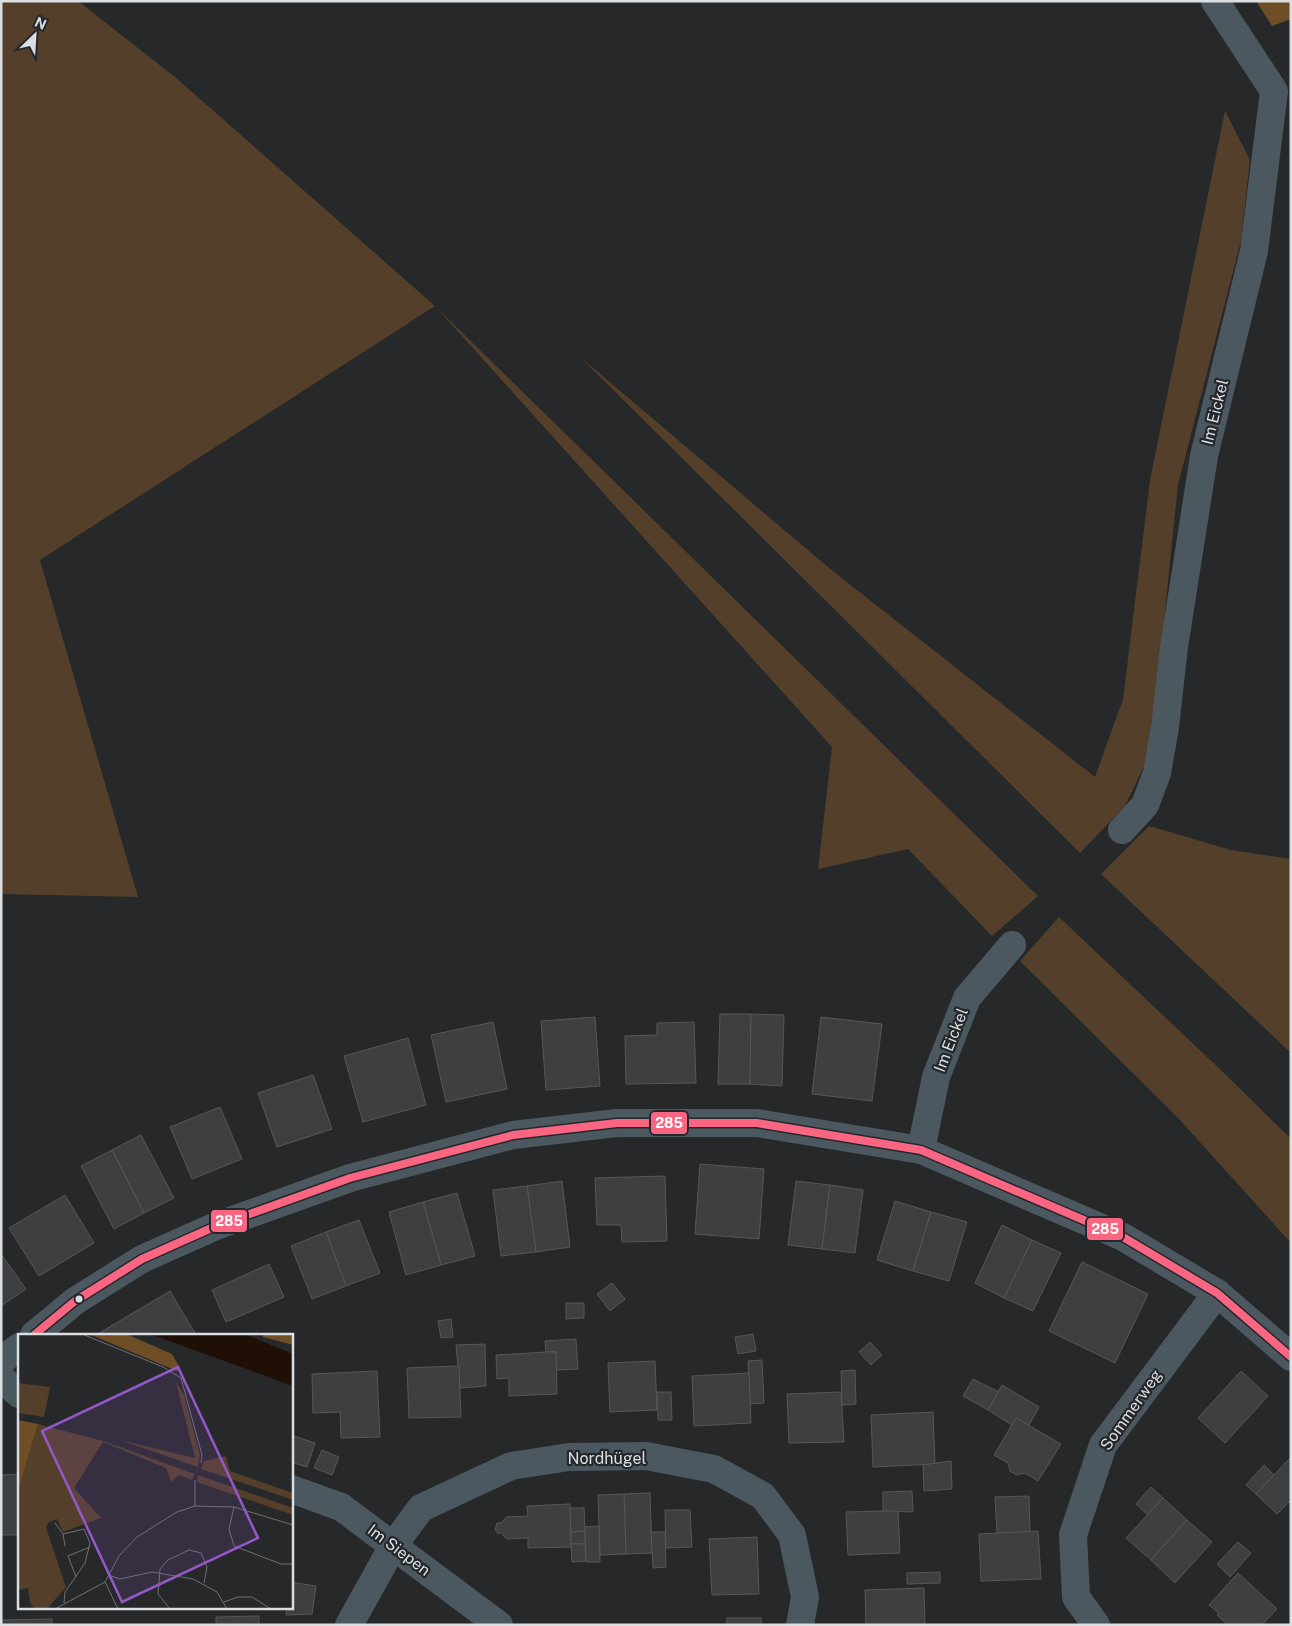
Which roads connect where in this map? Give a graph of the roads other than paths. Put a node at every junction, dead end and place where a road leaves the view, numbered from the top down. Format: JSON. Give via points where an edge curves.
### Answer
{"nodes":[{"id":1,"x":1216,"y":1,"type":"edge"},
{"id":2,"x":1122,"y":830,"type":"dead end"},
{"id":3,"x":1012,"y":945,"type":"dead end"},
{"id":4,"x":921,"y":1150,"type":"junction"},
{"id":5,"x":1217,"y":1293,"type":"junction"},
{"id":6,"x":35,"y":1334,"type":"edge"},
{"id":7,"x":18,"y":1348,"type":"edge"},
{"id":8,"x":1291,"y":1357,"type":"edge"},
{"id":9,"x":1,"y":1361,"type":"edge"},
{"id":10,"x":1,"y":1378,"type":"edge"},
{"id":11,"x":18,"y":1393,"type":"edge"},
{"id":12,"x":292,"y":1488,"type":"edge"},
{"id":13,"x":393,"y":1546,"type":"junction"},
{"id":14,"x":349,"y":1625,"type":"edge"},
{"id":15,"x":499,"y":1625,"type":"edge"},
{"id":16,"x":800,"y":1625,"type":"edge"},
{"id":17,"x":1096,"y":1625,"type":"edge"}],
"edges":[{"from":1,"to":2,"type":"street","name":"Im Eickel","via":[[1274,91],[1254,251],[1204,456],[1157,773],[1145,805]]},
{"from":3,"to":4,"type":"street","name":"Im Eickel","via":[[967,998],[936,1077]]},
{"from":4,"to":5,"type":"street","via":[[1123,1237]]},
{"from":4,"to":6,"type":"street","via":[[757,1123],[617,1124],[513,1135],[350,1178],[216,1226],[142,1259],[75,1301]]},
{"from":5,"to":8,"type":"street"},
{"from":5,"to":17,"type":"street","name":"Sommerweg","via":[[1103,1445],[1073,1536],[1076,1597]]},
{"from":7,"to":9,"type":"street"},
{"from":10,"to":11,"type":"street"},
{"from":12,"to":13,"type":"street","name":"Im Siepen","via":[[341,1507]]},
{"from":13,"to":14,"type":"street","name":"Nordhügel"},
{"from":13,"to":15,"type":"street","name":"Im Siepen"},
{"from":13,"to":16,"type":"street","name":"Nordhügel","via":[[421,1508],[510,1466],[569,1457],[646,1456],[714,1470],[763,1496],[792,1535],[805,1596]]}]}
